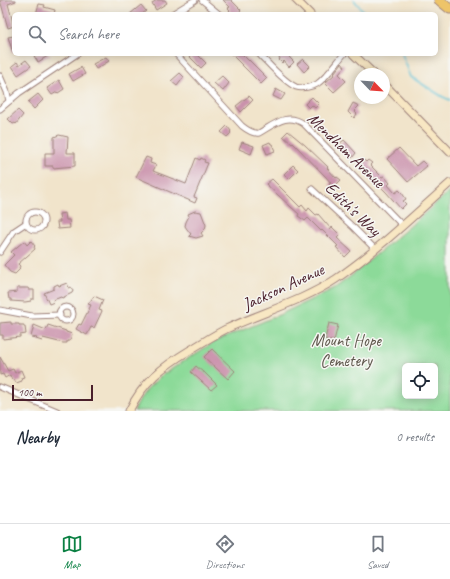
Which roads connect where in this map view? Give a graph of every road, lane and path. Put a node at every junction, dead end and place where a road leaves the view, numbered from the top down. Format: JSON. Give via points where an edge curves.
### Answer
{"nodes":[{"id":1,"x":195,"y":0,"type":"edge"},
{"id":2,"x":202,"y":0,"type":"edge"},
{"id":3,"x":296,"y":0,"type":"edge"},
{"id":4,"x":439,"y":0,"type":"edge"},
{"id":5,"x":450,"y":9,"type":"edge"},
{"id":6,"x":175,"y":12,"type":"edge"},
{"id":7,"x":217,"y":12,"type":"edge"},
{"id":8,"x":308,"y":12,"type":"edge"},
{"id":9,"x":74,"y":56,"type":"edge"},
{"id":10,"x":178,"y":56,"type":"edge"},
{"id":11,"x":261,"y":56,"type":"edge"},
{"id":12,"x":342,"y":56,"type":"edge"},
{"id":13,"x":355,"y":56,"type":"edge"},
{"id":14,"x":368,"y":68,"type":"edge"},
{"id":15,"x":0,"y":76,"type":"edge"},
{"id":16,"x":390,"y":90,"type":"edge"},
{"id":17,"x":10,"y":101,"type":"junction"},
{"id":18,"x":0,"y":109,"type":"edge"},
{"id":19,"x":450,"y":152,"type":"edge"},
{"id":20,"x":450,"y":183,"type":"edge"},
{"id":21,"x":312,"y":189,"type":"dead end"},
{"id":22,"x":26,"y":223,"type":"dead end"},
{"id":23,"x":403,"y":226,"type":"junction"},
{"id":24,"x":375,"y":249,"type":"junction"},
{"id":25,"x":0,"y":252,"type":"edge"},
{"id":26,"x":0,"y":310,"type":"edge"},
{"id":27,"x":60,"y":315,"type":"dead end"},
{"id":28,"x":0,"y":387,"type":"edge"},
{"id":29,"x":57,"y":411,"type":"edge"},
{"id":30,"x":129,"y":411,"type":"edge"}],
"edges":[{"from":1,"to":6,"type":"street"},
{"from":2,"to":7,"type":"street"},
{"from":3,"to":8,"type":"main road"},
{"from":4,"to":5,"type":"highway"},
{"from":9,"to":17,"type":"street","via":[[19,92]]},
{"from":10,"to":23,"type":"street","name":"Mendham Avenue","via":[[247,129],[259,133],[284,119],[291,118],[304,124]]},
{"from":11,"to":12,"type":"street","via":[[286,80],[299,88],[312,87],[318,83]]},
{"from":13,"to":14,"type":"main road"},
{"from":15,"to":17,"type":"street"},
{"from":16,"to":19,"type":"main road"},
{"from":17,"to":18,"type":"street"},
{"from":20,"to":23,"type":"main road","name":"Jackson Avenue"},
{"from":21,"to":24,"type":"street","name":"Edith's Way"},
{"from":22,"to":25,"type":"street","via":[[14,231]]},
{"from":23,"to":24,"type":"main road","name":"Jackson Avenue"},
{"from":24,"to":30,"type":"main road","name":"Jackson Avenue","via":[[324,286],[225,330],[173,360],[143,386]]},
{"from":26,"to":27,"type":"street","via":[[32,316]]},
{"from":28,"to":29,"type":"street"}]}
